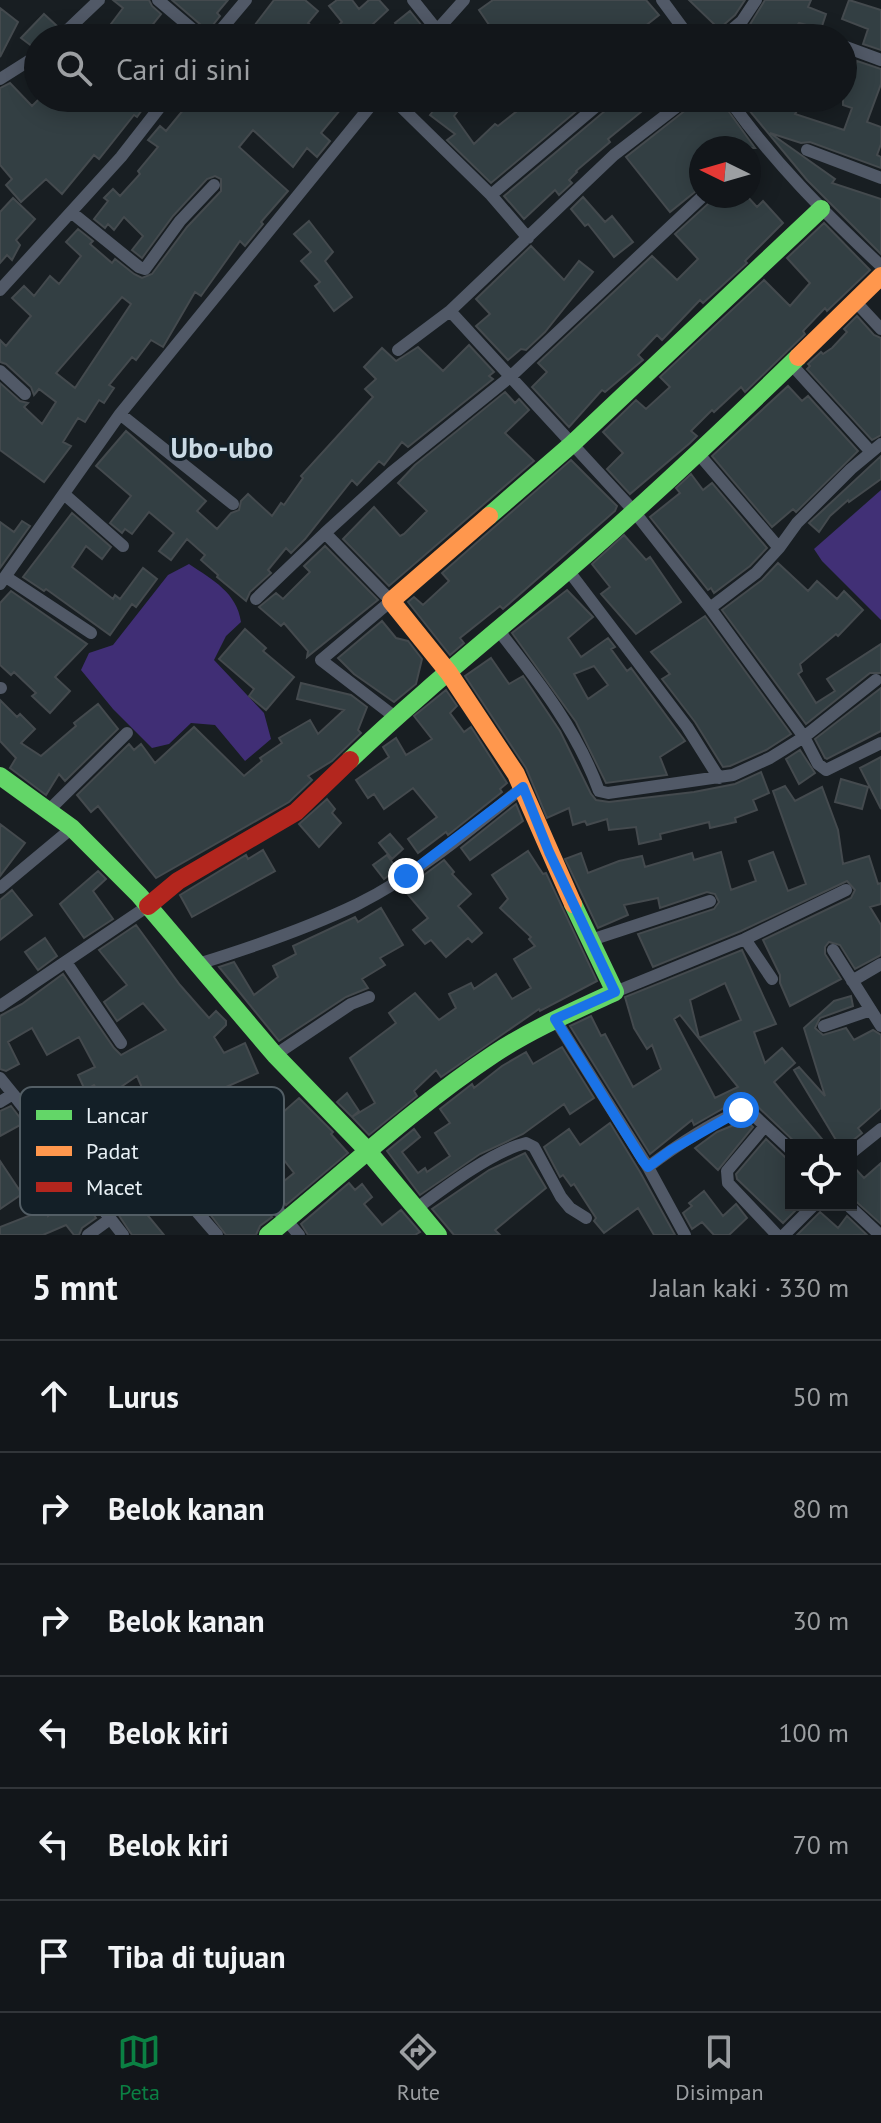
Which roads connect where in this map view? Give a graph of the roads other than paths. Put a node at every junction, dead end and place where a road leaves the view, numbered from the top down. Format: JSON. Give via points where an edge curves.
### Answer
{"nodes":[{"id":1,"x":99,"y":0,"type":"edge"},
{"id":2,"x":158,"y":0,"type":"edge"},
{"id":3,"x":246,"y":0,"type":"edge"},
{"id":4,"x":413,"y":0,"type":"edge"},
{"id":5,"x":464,"y":0,"type":"edge"},
{"id":6,"x":662,"y":0,"type":"edge"},
{"id":7,"x":756,"y":0,"type":"edge"},
{"id":8,"x":74,"y":24,"type":"edge"},
{"id":9,"x":186,"y":24,"type":"edge"},
{"id":10,"x":226,"y":24,"type":"edge"},
{"id":11,"x":427,"y":24,"type":"edge"},
{"id":12,"x":442,"y":24,"type":"edge"},
{"id":13,"x":679,"y":24,"type":"edge"},
{"id":14,"x":738,"y":24,"type":"edge"},
{"id":15,"x":857,"y":51,"type":"edge"},
{"id":16,"x":881,"y":60,"type":"edge"},
{"id":17,"x":24,"y":64,"type":"edge"},
{"id":18,"x":0,"y":79,"type":"edge"},
{"id":19,"x":156,"y":112,"type":"edge"},
{"id":20,"x":366,"y":112,"type":"edge"},
{"id":21,"x":406,"y":112,"type":"edge"},
{"id":22,"x":589,"y":112,"type":"edge"},
{"id":23,"x":670,"y":112,"type":"edge"},
{"id":24,"x":738,"y":112,"type":"edge"},
{"id":25,"x":755,"y":136,"type":"edge"},
{"id":26,"x":761,"y":144,"type":"edge"},
{"id":27,"x":807,"y":150,"type":"dead end"},
{"id":28,"x":881,"y":178,"type":"edge"},
{"id":29,"x":214,"y":185,"type":"dead end"},
{"id":30,"x":491,"y":195,"type":"junction"},
{"id":31,"x":690,"y":208,"type":"edge"},
{"id":32,"x":821,"y":209,"type":"junction"},
{"id":33,"x":71,"y":212,"type":"junction"},
{"id":34,"x":528,"y":238,"type":"junction"},
{"id":35,"x":881,"y":266,"type":"edge"},
{"id":36,"x":881,"y":276,"type":"edge"},
{"id":37,"x":0,"y":290,"type":"edge"},
{"id":38,"x":855,"y":301,"type":"junction"},
{"id":39,"x":450,"y":311,"type":"junction"},
{"id":40,"x":881,"y":329,"type":"edge"},
{"id":41,"x":398,"y":350,"type":"dead end"},
{"id":42,"x":791,"y":364,"type":"junction"},
{"id":43,"x":0,"y":371,"type":"edge"},
{"id":44,"x":510,"y":377,"type":"junction"},
{"id":45,"x":25,"y":394,"type":"dead end"},
{"id":46,"x":120,"y":414,"type":"junction"},
{"id":47,"x":572,"y":444,"type":"junction"},
{"id":48,"x":876,"y":448,"type":"edge"},
{"id":49,"x":697,"y":452,"type":"junction"},
{"id":50,"x":64,"y":494,"type":"junction"},
{"id":51,"x":233,"y":504,"type":"dead end"},
{"id":52,"x":633,"y":510,"type":"junction"},
{"id":53,"x":325,"y":533,"type":"junction"},
{"id":54,"x":123,"y":546,"type":"dead end"},
{"id":55,"x":779,"y":548,"type":"junction"},
{"id":56,"x":568,"y":570,"type":"junction"},
{"id":57,"x":3,"y":581,"type":"edge"},
{"id":58,"x":256,"y":599,"type":"dead end"},
{"id":59,"x":391,"y":601,"type":"junction"},
{"id":60,"x":710,"y":608,"type":"junction"},
{"id":61,"x":499,"y":631,"type":"junction"},
{"id":62,"x":91,"y":633,"type":"dead end"},
{"id":63,"x":449,"y":673,"type":"junction"},
{"id":64,"x":876,"y":680,"type":"dead end"},
{"id":65,"x":395,"y":717,"type":"junction"},
{"id":66,"x":127,"y":733,"type":"dead end"},
{"id":67,"x":804,"y":737,"type":"junction"},
{"id":68,"x":881,"y":743,"type":"edge"},
{"id":69,"x":0,"y":776,"type":"edge"},
{"id":70,"x":719,"y":778,"type":"junction"},
{"id":71,"x":523,"y":787,"type":"junction"},
{"id":72,"x":49,"y":810,"type":"junction"},
{"id":73,"x":72,"y":828,"type":"junction"},
{"id":74,"x":0,"y":888,"type":"edge"},
{"id":75,"x":846,"y":890,"type":"dead end"},
{"id":76,"x":710,"y":901,"type":"dead end"},
{"id":77,"x":148,"y":906,"type":"junction"},
{"id":78,"x":745,"y":939,"type":"junction"},
{"id":79,"x":591,"y":940,"type":"junction"},
{"id":80,"x":833,"y":950,"type":"dead end"},
{"id":81,"x":66,"y":962,"type":"junction"},
{"id":82,"x":198,"y":964,"type":"junction"},
{"id":83,"x":881,"y":964,"type":"edge"},
{"id":84,"x":772,"y":979,"type":"dead end"},
{"id":85,"x":852,"y":981,"type":"junction"},
{"id":86,"x":615,"y":992,"type":"junction"},
{"id":87,"x":369,"y":997,"type":"dead end"},
{"id":88,"x":0,"y":1006,"type":"edge"},
{"id":89,"x":871,"y":1010,"type":"junction"},
{"id":90,"x":555,"y":1019,"type":"junction"},
{"id":91,"x":824,"y":1026,"type":"dead end"},
{"id":92,"x":881,"y":1026,"type":"edge"},
{"id":93,"x":121,"y":1043,"type":"dead end"},
{"id":94,"x":279,"y":1060,"type":"junction"},
{"id":95,"x":0,"y":1078,"type":"edge"},
{"id":96,"x":13,"y":1094,"type":"junction"},
{"id":97,"x":0,"y":1102,"type":"edge"},
{"id":98,"x":20,"y":1103,"type":"edge"},
{"id":99,"x":765,"y":1126,"type":"junction"},
{"id":100,"x":881,"y":1129,"type":"edge"},
{"id":101,"x":785,"y":1144,"type":"edge"},
{"id":102,"x":857,"y":1148,"type":"edge"},
{"id":103,"x":367,"y":1150,"type":"junction"},
{"id":104,"x":648,"y":1167,"type":"junction"},
{"id":105,"x":416,"y":1209,"type":"junction"},
{"id":106,"x":808,"y":1211,"type":"edge"},
{"id":107,"x":854,"y":1211,"type":"edge"},
{"id":108,"x":107,"y":1215,"type":"edge"},
{"id":109,"x":200,"y":1215,"type":"edge"},
{"id":110,"x":283,"y":1215,"type":"edge"},
{"id":111,"x":586,"y":1218,"type":"dead end"},
{"id":112,"x":110,"y":1219,"type":"junction"},
{"id":113,"x":286,"y":1219,"type":"junction"},
{"id":114,"x":88,"y":1235,"type":"edge"},
{"id":115,"x":123,"y":1235,"type":"edge"},
{"id":116,"x":217,"y":1235,"type":"edge"},
{"id":117,"x":268,"y":1235,"type":"edge"},
{"id":118,"x":299,"y":1235,"type":"edge"},
{"id":119,"x":438,"y":1235,"type":"edge"},
{"id":120,"x":685,"y":1235,"type":"edge"},
{"id":121,"x":777,"y":1235,"type":"edge"},
{"id":122,"x":784,"y":1235,"type":"edge"},
{"id":123,"x":880,"y":1235,"type":"edge"}],
"edges":[{"from":1,"to":8,"type":"street"},
{"from":2,"to":9,"type":"street"},
{"from":3,"to":10,"type":"street"},
{"from":4,"to":11,"type":"street"},
{"from":5,"to":12,"type":"street"},
{"from":6,"to":13,"type":"street"},
{"from":7,"to":14,"type":"street"},
{"from":15,"to":16,"type":"street"},
{"from":17,"to":18,"type":"street"},
{"from":19,"to":33,"type":"street"},
{"from":20,"to":46,"type":"street"},
{"from":21,"to":30,"type":"street"},
{"from":22,"to":30,"type":"street"},
{"from":23,"to":34,"type":"street","via":[[614,155]]},
{"from":24,"to":25,"type":"street"},
{"from":26,"to":32,"type":"street"},
{"from":27,"to":28,"type":"street"},
{"from":29,"to":33,"type":"street","via":[[145,269]]},
{"from":30,"to":34,"type":"street"},
{"from":31,"to":44,"type":"street"},
{"from":32,"to":35,"type":"street"},
{"from":32,"to":47,"type":"street"},
{"from":33,"to":37,"type":"street"},
{"from":34,"to":39,"type":"street"},
{"from":36,"to":38,"type":"street"},
{"from":38,"to":40,"type":"street"},
{"from":38,"to":42,"type":"street"},
{"from":39,"to":41,"type":"street"},
{"from":39,"to":44,"type":"street"},
{"from":42,"to":48,"type":"street"},
{"from":42,"to":49,"type":"street"},
{"from":43,"to":45,"type":"street"},
{"from":44,"to":47,"type":"street"},
{"from":44,"to":53,"type":"street"},
{"from":46,"to":50,"type":"street"},
{"from":46,"to":51,"type":"street"},
{"from":47,"to":52,"type":"street"},
{"from":47,"to":59,"type":"street"},
{"from":48,"to":55,"type":"street","via":[[797,523]]},
{"from":49,"to":52,"type":"street"},
{"from":49,"to":55,"type":"street"},
{"from":50,"to":54,"type":"street"},
{"from":50,"to":57,"type":"street"},
{"from":52,"to":56,"type":"street"},
{"from":52,"to":60,"type":"street"},
{"from":53,"to":58,"type":"street"},
{"from":53,"to":59,"type":"street"},
{"from":55,"to":60,"type":"street"},
{"from":56,"to":61,"type":"street"},
{"from":56,"to":70,"type":"street","via":[[687,727]]},
{"from":57,"to":62,"type":"street"},
{"from":59,"to":63,"type":"street"},
{"from":59,"to":65,"type":"street","via":[[321,660]]},
{"from":60,"to":67,"type":"street"},
{"from":61,"to":63,"type":"street"},
{"from":61,"to":70,"type":"street","via":[[552,698],[583,750],[599,791]]},
{"from":63,"to":65,"type":"street"},
{"from":63,"to":71,"type":"street"},
{"from":64,"to":67,"type":"street"},
{"from":65,"to":77,"type":"street","via":[[296,812],[178,881]]},
{"from":66,"to":72,"type":"street"},
{"from":67,"to":68,"type":"street","via":[[826,770]]},
{"from":67,"to":70,"type":"street","via":[[770,758]]},
{"from":69,"to":72,"type":"street"},
{"from":71,"to":79,"type":"street"},
{"from":71,"to":82,"type":"street","via":[[438,854],[361,903]]},
{"from":72,"to":73,"type":"street"},
{"from":73,"to":74,"type":"street"},
{"from":73,"to":77,"type":"street"},
{"from":75,"to":78,"type":"street"},
{"from":76,"to":79,"type":"street"},
{"from":77,"to":81,"type":"street"},
{"from":77,"to":82,"type":"street"},
{"from":78,"to":84,"type":"street"},
{"from":78,"to":86,"type":"street"},
{"from":79,"to":86,"type":"street"},
{"from":80,"to":85,"type":"street"},
{"from":81,"to":88,"type":"street"},
{"from":81,"to":93,"type":"street"},
{"from":82,"to":94,"type":"street"},
{"from":83,"to":85,"type":"street"},
{"from":85,"to":89,"type":"street"},
{"from":86,"to":90,"type":"street"},
{"from":87,"to":94,"type":"street","via":[[351,1004]]},
{"from":89,"to":91,"type":"street"},
{"from":89,"to":92,"type":"street"},
{"from":90,"to":103,"type":"street","via":[[497,1053]]},
{"from":90,"to":104,"type":"street"},
{"from":94,"to":103,"type":"street"},
{"from":95,"to":96,"type":"street"},
{"from":96,"to":97,"type":"street"},
{"from":96,"to":98,"type":"street"},
{"from":99,"to":101,"type":"street"},
{"from":99,"to":104,"type":"street","via":[[741,1110]]},
{"from":99,"to":121,"type":"street","via":[[726,1177]]},
{"from":100,"to":102,"type":"street"},
{"from":103,"to":105,"type":"street"},
{"from":103,"to":113,"type":"street"},
{"from":104,"to":120,"type":"street"},
{"from":105,"to":111,"type":"street","via":[[455,1180],[526,1143],[534,1147],[570,1208]]},
{"from":105,"to":119,"type":"street"},
{"from":106,"to":122,"type":"street"},
{"from":107,"to":123,"type":"street"},
{"from":108,"to":112,"type":"street"},
{"from":109,"to":116,"type":"street"},
{"from":110,"to":113,"type":"street"},
{"from":112,"to":114,"type":"street"},
{"from":112,"to":115,"type":"street"},
{"from":113,"to":117,"type":"street"},
{"from":113,"to":118,"type":"street"}]}
